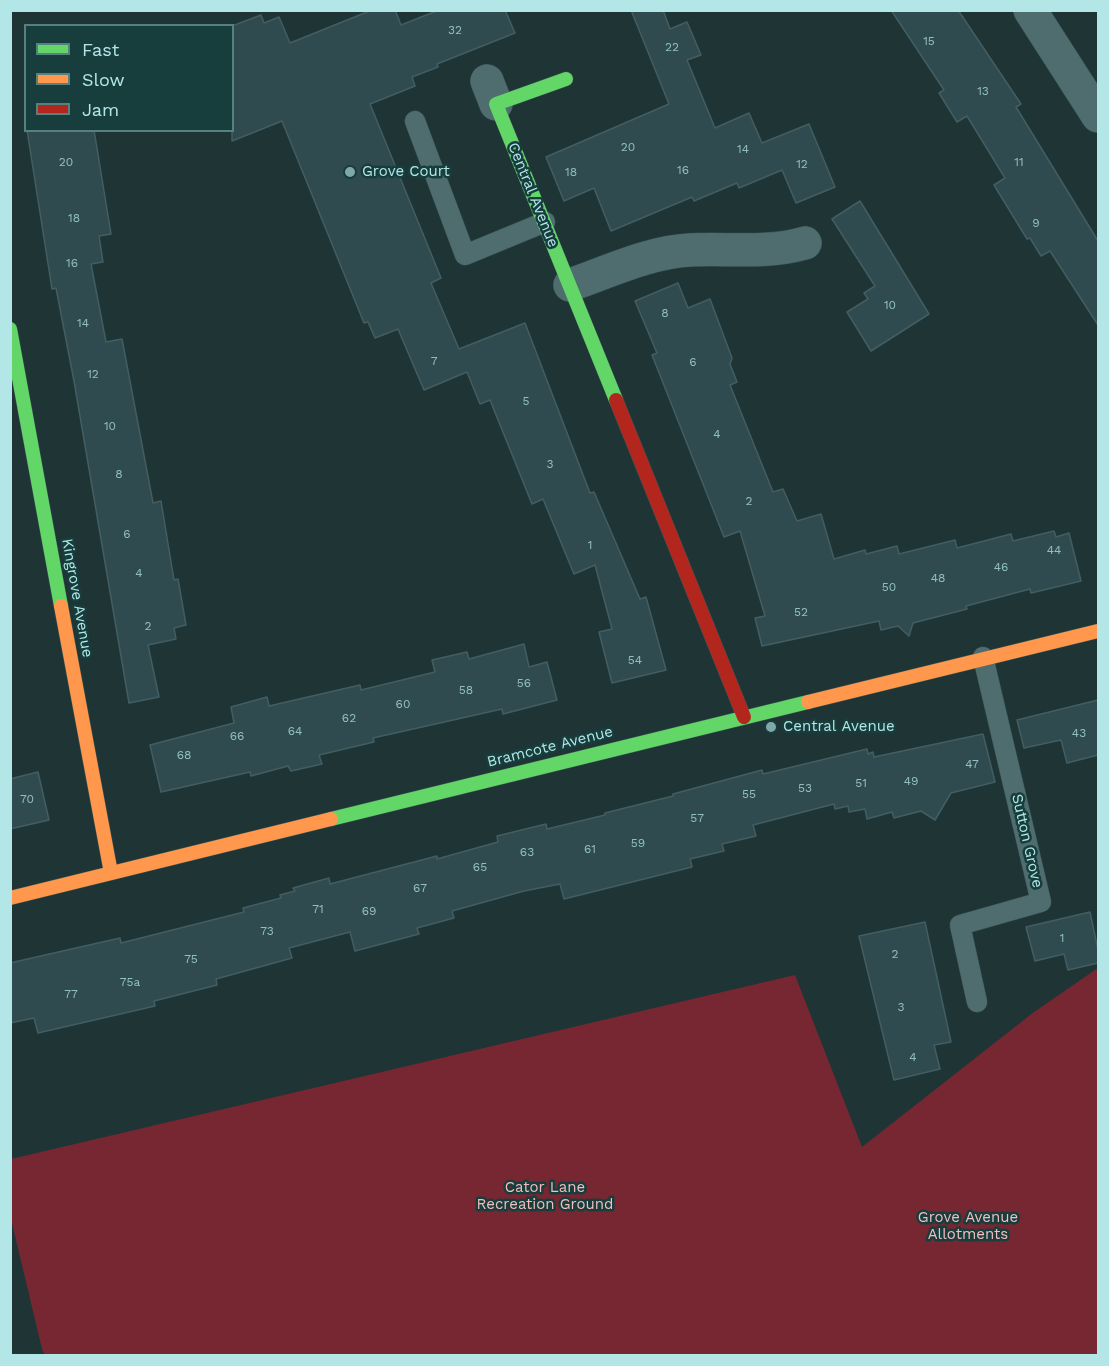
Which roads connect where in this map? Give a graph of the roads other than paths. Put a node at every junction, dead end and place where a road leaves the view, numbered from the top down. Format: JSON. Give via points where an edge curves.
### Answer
{"nodes":[{"id":1,"x":1030,"y":10,"type":"edge"},
{"id":2,"x":566,"y":79,"type":"dead end"},
{"id":3,"x":1098,"y":116,"type":"edge"},
{"id":4,"x":415,"y":120,"type":"dead end"},
{"id":5,"x":545,"y":222,"type":"junction"},
{"id":6,"x":805,"y":243,"type":"dead end"},
{"id":7,"x":570,"y":285,"type":"junction"},
{"id":8,"x":10,"y":329,"type":"edge"},
{"id":9,"x":1098,"y":631,"type":"edge"},
{"id":10,"x":983,"y":657,"type":"junction"},
{"id":11,"x":744,"y":717,"type":"junction"},
{"id":12,"x":111,"y":873,"type":"junction"},
{"id":13,"x":10,"y":898,"type":"edge"},
{"id":14,"x":977,"y":1002,"type":"dead end"}],
"edges":[{"from":1,"to":3,"type":"street"},
{"from":2,"to":5,"type":"street","name":"Central Avenue","via":[[491,93]]},
{"from":4,"to":5,"type":"lane","via":[[465,255]]},
{"from":5,"to":7,"type":"street","name":"Central Avenue"},
{"from":6,"to":7,"type":"street","via":[[782,250],[689,250],[660,254]]},
{"from":7,"to":11,"type":"street","name":"Central Avenue"},
{"from":8,"to":12,"type":"street","name":"Kingrove Avenue"},
{"from":9,"to":10,"type":"street","name":"Bramcote Avenue"},
{"from":10,"to":11,"type":"street","name":"Bramcote Avenue"},
{"from":10,"to":14,"type":"lane","name":"Sutton Grove","via":[[1041,902],[960,925]]},
{"from":11,"to":12,"type":"street","name":"Bramcote Avenue"},
{"from":12,"to":13,"type":"street","name":"Bramcote Avenue"}]}
